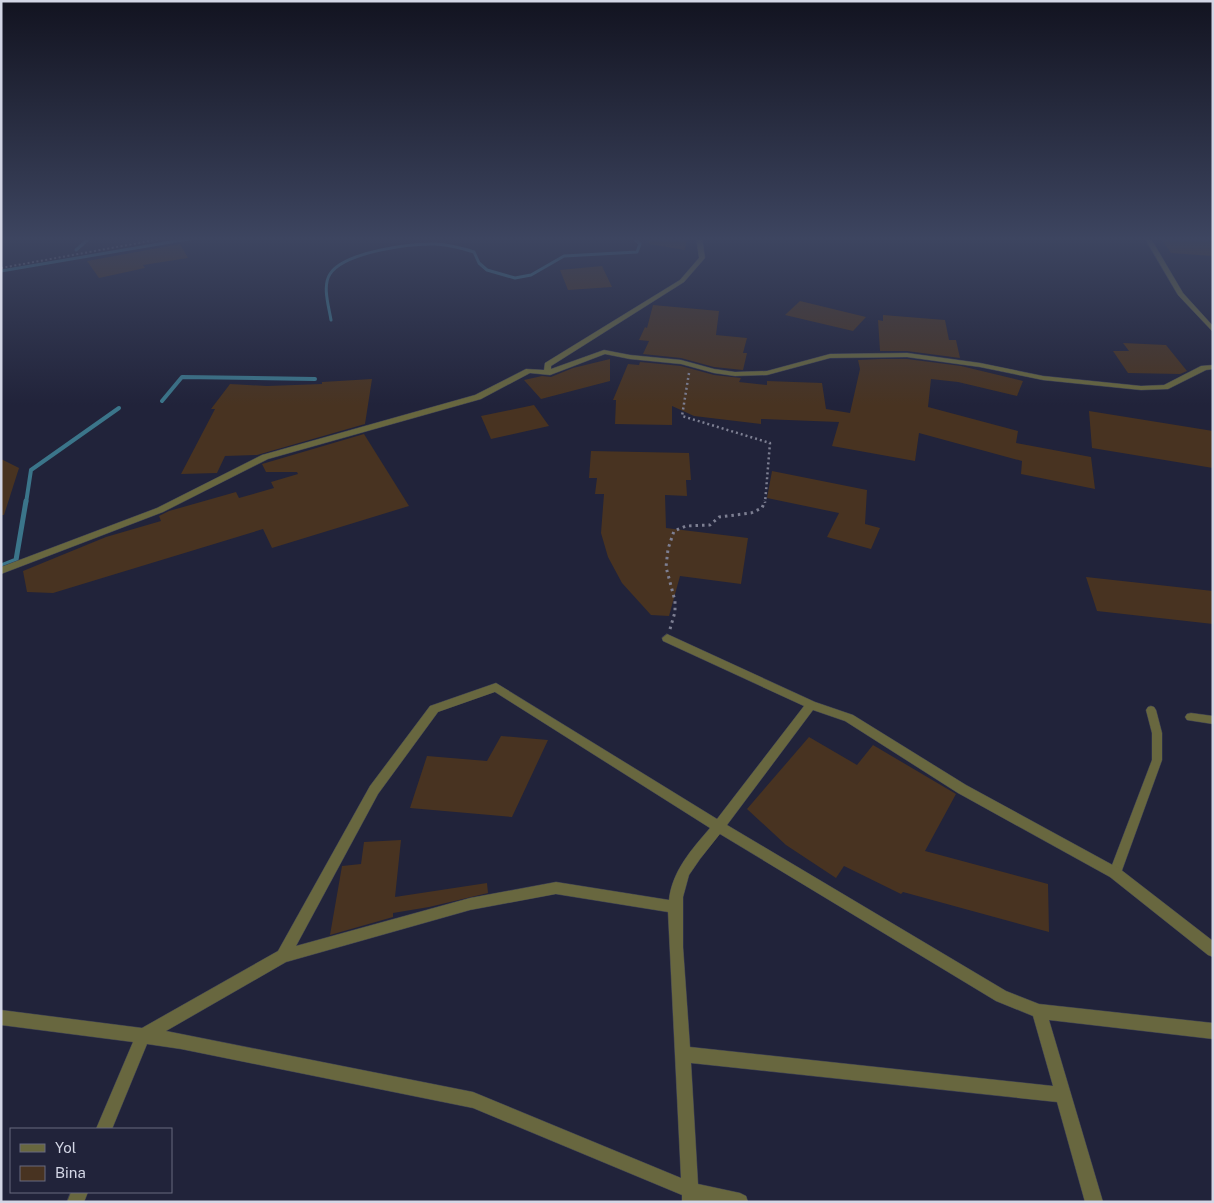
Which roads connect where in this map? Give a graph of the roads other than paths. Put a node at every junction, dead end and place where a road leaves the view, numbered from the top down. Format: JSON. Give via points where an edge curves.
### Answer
{"nodes":[{"id":1,"x":663,"y":293,"type":"edge"},
{"id":2,"x":1180,"y":293,"type":"edge"},
{"id":3,"x":1203,"y":321,"type":"junction"},
{"id":4,"x":1213,"y":321,"type":"edge"},
{"id":5,"x":1213,"y":330,"type":"edge"},
{"id":6,"x":1213,"y":367,"type":"edge"},
{"id":7,"x":547,"y":373,"type":"junction"},
{"id":8,"x":1,"y":571,"type":"edge"},
{"id":9,"x":666,"y":638,"type":"road end"},
{"id":10,"x":812,"y":705,"type":"junction"},
{"id":11,"x":1151,"y":710,"type":"dead end"},
{"id":12,"x":1191,"y":718,"type":"dead end"},
{"id":13,"x":1213,"y":720,"type":"edge"},
{"id":14,"x":719,"y":827,"type":"junction"},
{"id":15,"x":1115,"y":873,"type":"junction"},
{"id":16,"x":675,"y":907,"type":"junction"},
{"id":17,"x":1213,"y":950,"type":"edge"},
{"id":18,"x":283,"y":956,"type":"junction"},
{"id":19,"x":1039,"y":1011,"type":"junction"},
{"id":20,"x":1,"y":1017,"type":"edge"},
{"id":21,"x":1213,"y":1031,"type":"edge"},
{"id":22,"x":143,"y":1036,"type":"junction"},
{"id":23,"x":683,"y":1054,"type":"junction"},
{"id":24,"x":1063,"y":1095,"type":"junction"},
{"id":25,"x":104,"y":1128,"type":"edge"},
{"id":26,"x":692,"y":1196,"type":"edge"},
{"id":27,"x":740,"y":1202,"type":"edge"},
{"id":28,"x":1094,"y":1202,"type":"edge"}],
"edges":[{"from":1,"to":7,"type":"street","via":[[548,365]]},
{"from":2,"to":3,"type":"street"},
{"from":3,"to":4,"type":"street"},
{"from":3,"to":5,"type":"street"},
{"from":6,"to":7,"type":"street","via":[[1204,368],[1165,387],[1141,388],[1043,378],[907,355],[830,356],[767,373],[735,374],[604,352]]},
{"from":7,"to":8,"type":"street","via":[[529,371],[478,397],[265,457],[160,510]]},
{"from":9,"to":10,"type":"street"},
{"from":10,"to":14,"type":"street"},
{"from":10,"to":15,"type":"street","via":[[849,718],[962,789]]},
{"from":11,"to":15,"type":"lane","via":[[1157,733],[1157,760]]},
{"from":12,"to":13,"type":"street"},
{"from":14,"to":16,"type":"street","via":[[683,874]]},
{"from":14,"to":18,"type":"street","via":[[496,686],[434,710],[374,790]]},
{"from":14,"to":19,"type":"street","via":[[1001,996]]},
{"from":15,"to":17,"type":"street"},
{"from":16,"to":18,"type":"street","via":[[556,888],[470,904]]},
{"from":16,"to":23,"type":"street"},
{"from":18,"to":22,"type":"street"},
{"from":19,"to":21,"type":"street"},
{"from":19,"to":24,"type":"street"},
{"from":20,"to":22,"type":"street"},
{"from":22,"to":25,"type":"street"},
{"from":22,"to":26,"type":"street","via":[[473,1100]]},
{"from":23,"to":24,"type":"street"},
{"from":23,"to":26,"type":"street"},
{"from":24,"to":28,"type":"street"},
{"from":26,"to":27,"type":"street"}]}
